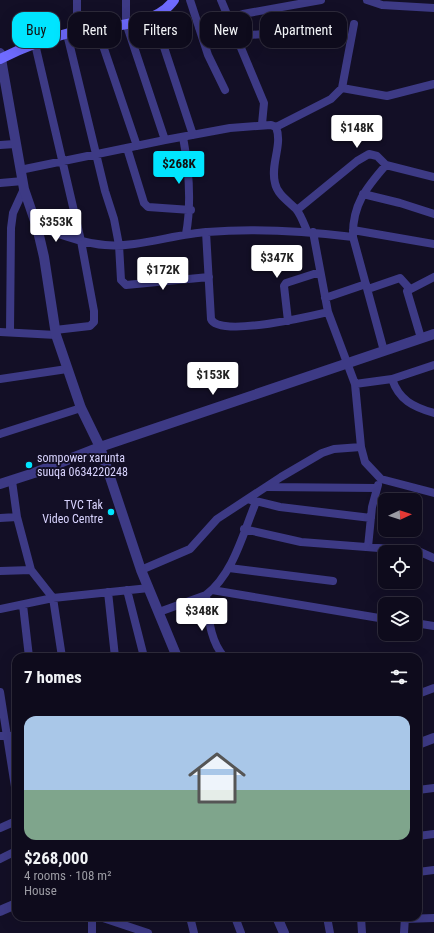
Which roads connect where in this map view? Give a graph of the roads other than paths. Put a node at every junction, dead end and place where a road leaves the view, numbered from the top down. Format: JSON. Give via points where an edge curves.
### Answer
{"nodes":[{"id":1,"x":78,"y":0,"type":"edge"},
{"id":2,"x":126,"y":0,"type":"edge"},
{"id":3,"x":174,"y":0,"type":"edge"},
{"id":4,"x":190,"y":0,"type":"edge"},
{"id":5,"x":221,"y":0,"type":"edge"},
{"id":6,"x":321,"y":0,"type":"edge"},
{"id":7,"x":367,"y":0,"type":"edge"},
{"id":8,"x":434,"y":8,"type":"edge"},
{"id":9,"x":76,"y":12,"type":"edge"},
{"id":10,"x":160,"y":12,"type":"edge"},
{"id":11,"x":226,"y":12,"type":"edge"},
{"id":12,"x":252,"y":14,"type":"edge"},
{"id":13,"x":126,"y":23,"type":"junction"},
{"id":14,"x":129,"y":23,"type":"edge"},
{"id":15,"x":121,"y":24,"type":"edge"},
{"id":16,"x":354,"y":24,"type":"dead end"},
{"id":17,"x":199,"y":28,"type":"joint"},
{"id":18,"x":24,"y":48,"type":"edge"},
{"id":19,"x":36,"y":48,"type":"edge"},
{"id":20,"x":75,"y":48,"type":"edge"},
{"id":21,"x":104,"y":48,"type":"edge"},
{"id":22,"x":164,"y":48,"type":"edge"},
{"id":23,"x":241,"y":48,"type":"edge"},
{"id":24,"x":0,"y":57,"type":"edge"},
{"id":25,"x":434,"y":84,"type":"edge"},
{"id":26,"x":342,"y":88,"type":"junction"},
{"id":27,"x":225,"y":90,"type":"dead end"},
{"id":28,"x":262,"y":124,"type":"junction"},
{"id":29,"x":276,"y":127,"type":"junction"},
{"id":30,"x":193,"y":135,"type":"junction"},
{"id":31,"x":183,"y":137,"type":"junction"},
{"id":32,"x":164,"y":140,"type":"junction"},
{"id":33,"x":15,"y":144,"type":"junction"},
{"id":34,"x":0,"y":145,"type":"edge"},
{"id":35,"x":137,"y":146,"type":"junction"},
{"id":36,"x":127,"y":148,"type":"junction"},
{"id":37,"x":96,"y":155,"type":"junction"},
{"id":38,"x":63,"y":161,"type":"junction"},
{"id":39,"x":386,"y":165,"type":"junction"},
{"id":40,"x":20,"y":170,"type":"junction"},
{"id":41,"x":434,"y":177,"type":"edge"},
{"id":42,"x":0,"y":183,"type":"edge"},
{"id":43,"x":24,"y":185,"type":"junction"},
{"id":44,"x":363,"y":194,"type":"junction"},
{"id":45,"x":191,"y":210,"type":"junction"},
{"id":46,"x":297,"y":210,"type":"junction"},
{"id":47,"x":434,"y":214,"type":"edge"},
{"id":48,"x":38,"y":227,"type":"junction"},
{"id":49,"x":206,"y":232,"type":"junction"},
{"id":50,"x":310,"y":232,"type":"junction"},
{"id":51,"x":186,"y":234,"type":"junction"},
{"id":52,"x":353,"y":234,"type":"junction"},
{"id":53,"x":81,"y":241,"type":"junction"},
{"id":54,"x":434,"y":244,"type":"edge"},
{"id":55,"x":119,"y":245,"type":"junction"},
{"id":56,"x":320,"y":272,"type":"junction"},
{"id":57,"x":209,"y":277,"type":"junction"},
{"id":58,"x":434,"y":277,"type":"edge"},
{"id":59,"x":367,"y":286,"type":"junction"},
{"id":60,"x":409,"y":288,"type":"junction"},
{"id":61,"x":325,"y":298,"type":"junction"},
{"id":62,"x":328,"y":312,"type":"junction"},
{"id":63,"x":288,"y":321,"type":"junction"},
{"id":64,"x":0,"y":332,"type":"edge"},
{"id":65,"x":10,"y":332,"type":"junction"},
{"id":66,"x":56,"y":332,"type":"junction"},
{"id":67,"x":434,"y":334,"type":"edge"},
{"id":68,"x":421,"y":338,"type":"junction"},
{"id":69,"x":384,"y":351,"type":"junction"},
{"id":70,"x":346,"y":363,"type":"junction"},
{"id":71,"x":434,"y":365,"type":"edge"},
{"id":72,"x":67,"y":369,"type":"junction"},
{"id":73,"x":0,"y":379,"type":"edge"},
{"id":74,"x":392,"y":379,"type":"junction"},
{"id":75,"x":354,"y":384,"type":"junction"},
{"id":76,"x":81,"y":408,"type":"junction"},
{"id":77,"x":434,"y":413,"type":"edge"},
{"id":78,"x":0,"y":434,"type":"edge"},
{"id":79,"x":100,"y":446,"type":"junction"},
{"id":80,"x":361,"y":447,"type":"junction"},
{"id":81,"x":381,"y":479,"type":"junction"},
{"id":82,"x":12,"y":481,"type":"junction"},
{"id":83,"x":0,"y":484,"type":"edge"},
{"id":84,"x":266,"y":487,"type":"junction"},
{"id":85,"x":376,"y":488,"type":"junction"},
{"id":86,"x":434,"y":493,"type":"edge"},
{"id":87,"x":247,"y":499,"type":"junction"},
{"id":88,"x":256,"y":502,"type":"junction"},
{"id":89,"x":17,"y":517,"type":"junction"},
{"id":90,"x":0,"y":518,"type":"edge"},
{"id":91,"x":371,"y":518,"type":"junction"},
{"id":92,"x":244,"y":529,"type":"junction"},
{"id":93,"x":368,"y":547,"type":"junction"},
{"id":94,"x":434,"y":558,"type":"edge"},
{"id":95,"x":229,"y":568,"type":"junction"},
{"id":96,"x":31,"y":570,"type":"junction"},
{"id":97,"x":141,"y":570,"type":"junction"},
{"id":98,"x":0,"y":571,"type":"edge"},
{"id":99,"x":333,"y":581,"type":"dead end"},
{"id":100,"x":149,"y":588,"type":"junction"},
{"id":101,"x":127,"y":590,"type":"junction"},
{"id":102,"x":108,"y":592,"type":"junction"},
{"id":103,"x":209,"y":592,"type":"junction"},
{"id":104,"x":53,"y":598,"type":"junction"},
{"id":105,"x":23,"y":605,"type":"junction"},
{"id":106,"x":0,"y":609,"type":"edge"},
{"id":107,"x":159,"y":612,"type":"junction"},
{"id":108,"x":378,"y":618,"type":"edge"},
{"id":109,"x":422,"y":625,"type":"edge"},
{"id":110,"x":434,"y":626,"type":"edge"},
{"id":111,"x":29,"y":653,"type":"edge"},
{"id":112,"x":61,"y":653,"type":"edge"},
{"id":113,"x":115,"y":653,"type":"edge"},
{"id":114,"x":143,"y":653,"type":"edge"},
{"id":115,"x":175,"y":653,"type":"edge"},
{"id":116,"x":221,"y":653,"type":"edge"},
{"id":117,"x":434,"y":688,"type":"edge"},
{"id":118,"x":0,"y":692,"type":"edge"},
{"id":119,"x":422,"y":692,"type":"edge"},
{"id":120,"x":3,"y":736,"type":"edge"},
{"id":121,"x":434,"y":738,"type":"edge"},
{"id":122,"x":422,"y":742,"type":"edge"},
{"id":123,"x":12,"y":775,"type":"edge"},
{"id":124,"x":434,"y":788,"type":"edge"},
{"id":125,"x":422,"y":790,"type":"edge"},
{"id":126,"x":12,"y":823,"type":"edge"},
{"id":127,"x":0,"y":828,"type":"edge"},
{"id":128,"x":434,"y":834,"type":"edge"},
{"id":129,"x":422,"y":836,"type":"edge"},
{"id":130,"x":12,"y":853,"type":"edge"},
{"id":131,"x":0,"y":859,"type":"edge"},
{"id":132,"x":434,"y":870,"type":"edge"},
{"id":133,"x":422,"y":872,"type":"edge"},
{"id":134,"x":12,"y":906,"type":"edge"},
{"id":135,"x":0,"y":911,"type":"edge"},
{"id":136,"x":422,"y":918,"type":"edge"},
{"id":137,"x":434,"y":918,"type":"edge"},
{"id":138,"x":92,"y":921,"type":"edge"},
{"id":139,"x":109,"y":921,"type":"edge"},
{"id":140,"x":191,"y":921,"type":"edge"},
{"id":141,"x":236,"y":921,"type":"edge"},
{"id":142,"x":279,"y":921,"type":"edge"},
{"id":143,"x":328,"y":921,"type":"edge"},
{"id":144,"x":362,"y":921,"type":"edge"},
{"id":145,"x":405,"y":921,"type":"edge"},
{"id":146,"x":130,"y":930,"type":"edge"},
{"id":147,"x":92,"y":933,"type":"edge"},
{"id":148,"x":148,"y":933,"type":"edge"},
{"id":149,"x":194,"y":933,"type":"edge"},
{"id":150,"x":241,"y":933,"type":"edge"},
{"id":151,"x":284,"y":933,"type":"edge"},
{"id":152,"x":330,"y":933,"type":"edge"},
{"id":153,"x":362,"y":933,"type":"edge"},
{"id":154,"x":404,"y":933,"type":"edge"}],
"edges":[{"from":1,"to":9,"type":"street"},
{"from":2,"to":13,"type":"street"},
{"from":3,"to":10,"type":"main road"},
{"from":4,"to":17,"type":"street"},
{"from":5,"to":11,"type":"street"},
{"from":6,"to":12,"type":"street"},
{"from":7,"to":8,"type":"street","via":[[382,5]]},
{"from":13,"to":14,"type":"main road"},
{"from":13,"to":15,"type":"main road"},
{"from":13,"to":32,"type":"street"},
{"from":16,"to":26,"type":"street"},
{"from":17,"to":27,"type":"street","via":[[208,55]]},
{"from":18,"to":24,"type":"main road"},
{"from":19,"to":38,"type":"street"},
{"from":20,"to":37,"type":"street"},
{"from":21,"to":35,"type":"street"},
{"from":22,"to":30,"type":"street"},
{"from":23,"to":28,"type":"street","via":[[264,104]]},
{"from":24,"to":33,"type":"street"},
{"from":25,"to":26,"type":"street","via":[[387,96]]},
{"from":26,"to":29,"type":"street","via":[[331,99]]},
{"from":28,"to":29,"type":"street"},
{"from":28,"to":30,"type":"street"},
{"from":29,"to":46,"type":"street","via":[[278,136],[273,165],[275,184],[281,195]]},
{"from":30,"to":31,"type":"street"},
{"from":31,"to":32,"type":"street"},
{"from":31,"to":45,"type":"street","via":[[188,164]]},
{"from":32,"to":35,"type":"street"},
{"from":33,"to":34,"type":"street"},
{"from":33,"to":40,"type":"street"},
{"from":35,"to":36,"type":"street"},
{"from":36,"to":37,"type":"street"},
{"from":36,"to":45,"type":"street","via":[[144,203],[148,207]]},
{"from":37,"to":38,"type":"street"},
{"from":37,"to":55,"type":"street"},
{"from":38,"to":40,"type":"street"},
{"from":38,"to":53,"type":"street"},
{"from":39,"to":41,"type":"street"},
{"from":39,"to":44,"type":"street"},
{"from":39,"to":46,"type":"street","via":[[377,156],[369,154]]},
{"from":40,"to":43,"type":"street"},
{"from":42,"to":43,"type":"street"},
{"from":43,"to":48,"type":"street"},
{"from":43,"to":65,"type":"street","via":[[13,213],[11,228]]},
{"from":44,"to":47,"type":"street","via":[[400,202]]},
{"from":44,"to":52,"type":"street","via":[[357,206]]},
{"from":45,"to":51,"type":"street"},
{"from":46,"to":50,"type":"street"},
{"from":48,"to":53,"type":"street"},
{"from":48,"to":66,"type":"street"},
{"from":49,"to":50,"type":"street"},
{"from":49,"to":51,"type":"street"},
{"from":49,"to":57,"type":"street"},
{"from":50,"to":52,"type":"street"},
{"from":50,"to":56,"type":"street"},
{"from":51,"to":55,"type":"street"},
{"from":52,"to":54,"type":"street"},
{"from":52,"to":59,"type":"street"},
{"from":53,"to":55,"type":"street"},
{"from":53,"to":66,"type":"street","via":[[91,286],[94,322],[90,326]]},
{"from":55,"to":57,"type":"street","via":[[121,280],[126,285]]},
{"from":56,"to":61,"type":"street"},
{"from":56,"to":63,"type":"street","via":[[286,283],[284,286]]},
{"from":57,"to":63,"type":"street","via":[[213,324],[246,326]]},
{"from":58,"to":60,"type":"street"},
{"from":59,"to":60,"type":"street","via":[[398,278]]},
{"from":59,"to":61,"type":"street"},
{"from":59,"to":69,"type":"street"},
{"from":60,"to":68,"type":"street","via":[[407,294]]},
{"from":61,"to":62,"type":"street"},
{"from":62,"to":63,"type":"street"},
{"from":62,"to":70,"type":"street"},
{"from":64,"to":65,"type":"street"},
{"from":65,"to":66,"type":"street"},
{"from":66,"to":72,"type":"street"},
{"from":67,"to":68,"type":"street"},
{"from":68,"to":69,"type":"street"},
{"from":69,"to":70,"type":"street"},
{"from":70,"to":75,"type":"street"},
{"from":70,"to":79,"type":"street"},
{"from":71,"to":74,"type":"street"},
{"from":72,"to":73,"type":"street"},
{"from":72,"to":76,"type":"street"},
{"from":74,"to":75,"type":"street"},
{"from":74,"to":77,"type":"street","via":[[399,396]]},
{"from":75,"to":80,"type":"street"},
{"from":76,"to":78,"type":"street"},
{"from":76,"to":79,"type":"street"},
{"from":79,"to":82,"type":"street"},
{"from":79,"to":97,"type":"street"},
{"from":80,"to":81,"type":"street","via":[[365,462]]},
{"from":80,"to":84,"type":"street","via":[[334,449],[322,453]]},
{"from":81,"to":85,"type":"street"},
{"from":81,"to":86,"type":"street"},
{"from":82,"to":83,"type":"street"},
{"from":82,"to":89,"type":"street"},
{"from":84,"to":85,"type":"street"},
{"from":84,"to":87,"type":"street"},
{"from":85,"to":91,"type":"street"},
{"from":87,"to":88,"type":"street"},
{"from":87,"to":97,"type":"street","via":[[217,520],[190,549]]},
{"from":88,"to":91,"type":"street"},
{"from":88,"to":92,"type":"street"},
{"from":89,"to":90,"type":"street"},
{"from":89,"to":96,"type":"street"},
{"from":91,"to":93,"type":"street"},
{"from":92,"to":93,"type":"street","via":[[301,542]]},
{"from":92,"to":95,"type":"street"},
{"from":93,"to":94,"type":"street","via":[[418,551]]},
{"from":95,"to":99,"type":"street"},
{"from":95,"to":103,"type":"street"},
{"from":96,"to":98,"type":"street"},
{"from":96,"to":104,"type":"street"},
{"from":97,"to":100,"type":"street"},
{"from":100,"to":101,"type":"street"},
{"from":100,"to":107,"type":"street"},
{"from":101,"to":102,"type":"street"},
{"from":101,"to":114,"type":"street"},
{"from":102,"to":104,"type":"street"},
{"from":102,"to":113,"type":"street"},
{"from":103,"to":107,"type":"street"},
{"from":103,"to":108,"type":"street"},
{"from":103,"to":116,"type":"street","via":[[213,638]]},
{"from":104,"to":105,"type":"street"},
{"from":104,"to":112,"type":"street"},
{"from":105,"to":106,"type":"street"},
{"from":105,"to":111,"type":"street"},
{"from":107,"to":115,"type":"street"},
{"from":109,"to":110,"type":"street"},
{"from":117,"to":119,"type":"street"},
{"from":118,"to":120,"type":"street"},
{"from":120,"to":123,"type":"street"},
{"from":121,"to":122,"type":"street"},
{"from":124,"to":125,"type":"street"},
{"from":126,"to":127,"type":"street"},
{"from":128,"to":129,"type":"street"},
{"from":130,"to":131,"type":"street"},
{"from":132,"to":133,"type":"street"},
{"from":134,"to":135,"type":"street"},
{"from":136,"to":137,"type":"street"},
{"from":138,"to":147,"type":"street"},
{"from":139,"to":146,"type":"street"},
{"from":140,"to":149,"type":"street"},
{"from":141,"to":150,"type":"street"},
{"from":142,"to":151,"type":"street"},
{"from":143,"to":152,"type":"street"},
{"from":144,"to":153,"type":"street"},
{"from":145,"to":154,"type":"street"},
{"from":146,"to":148,"type":"street"}]}
